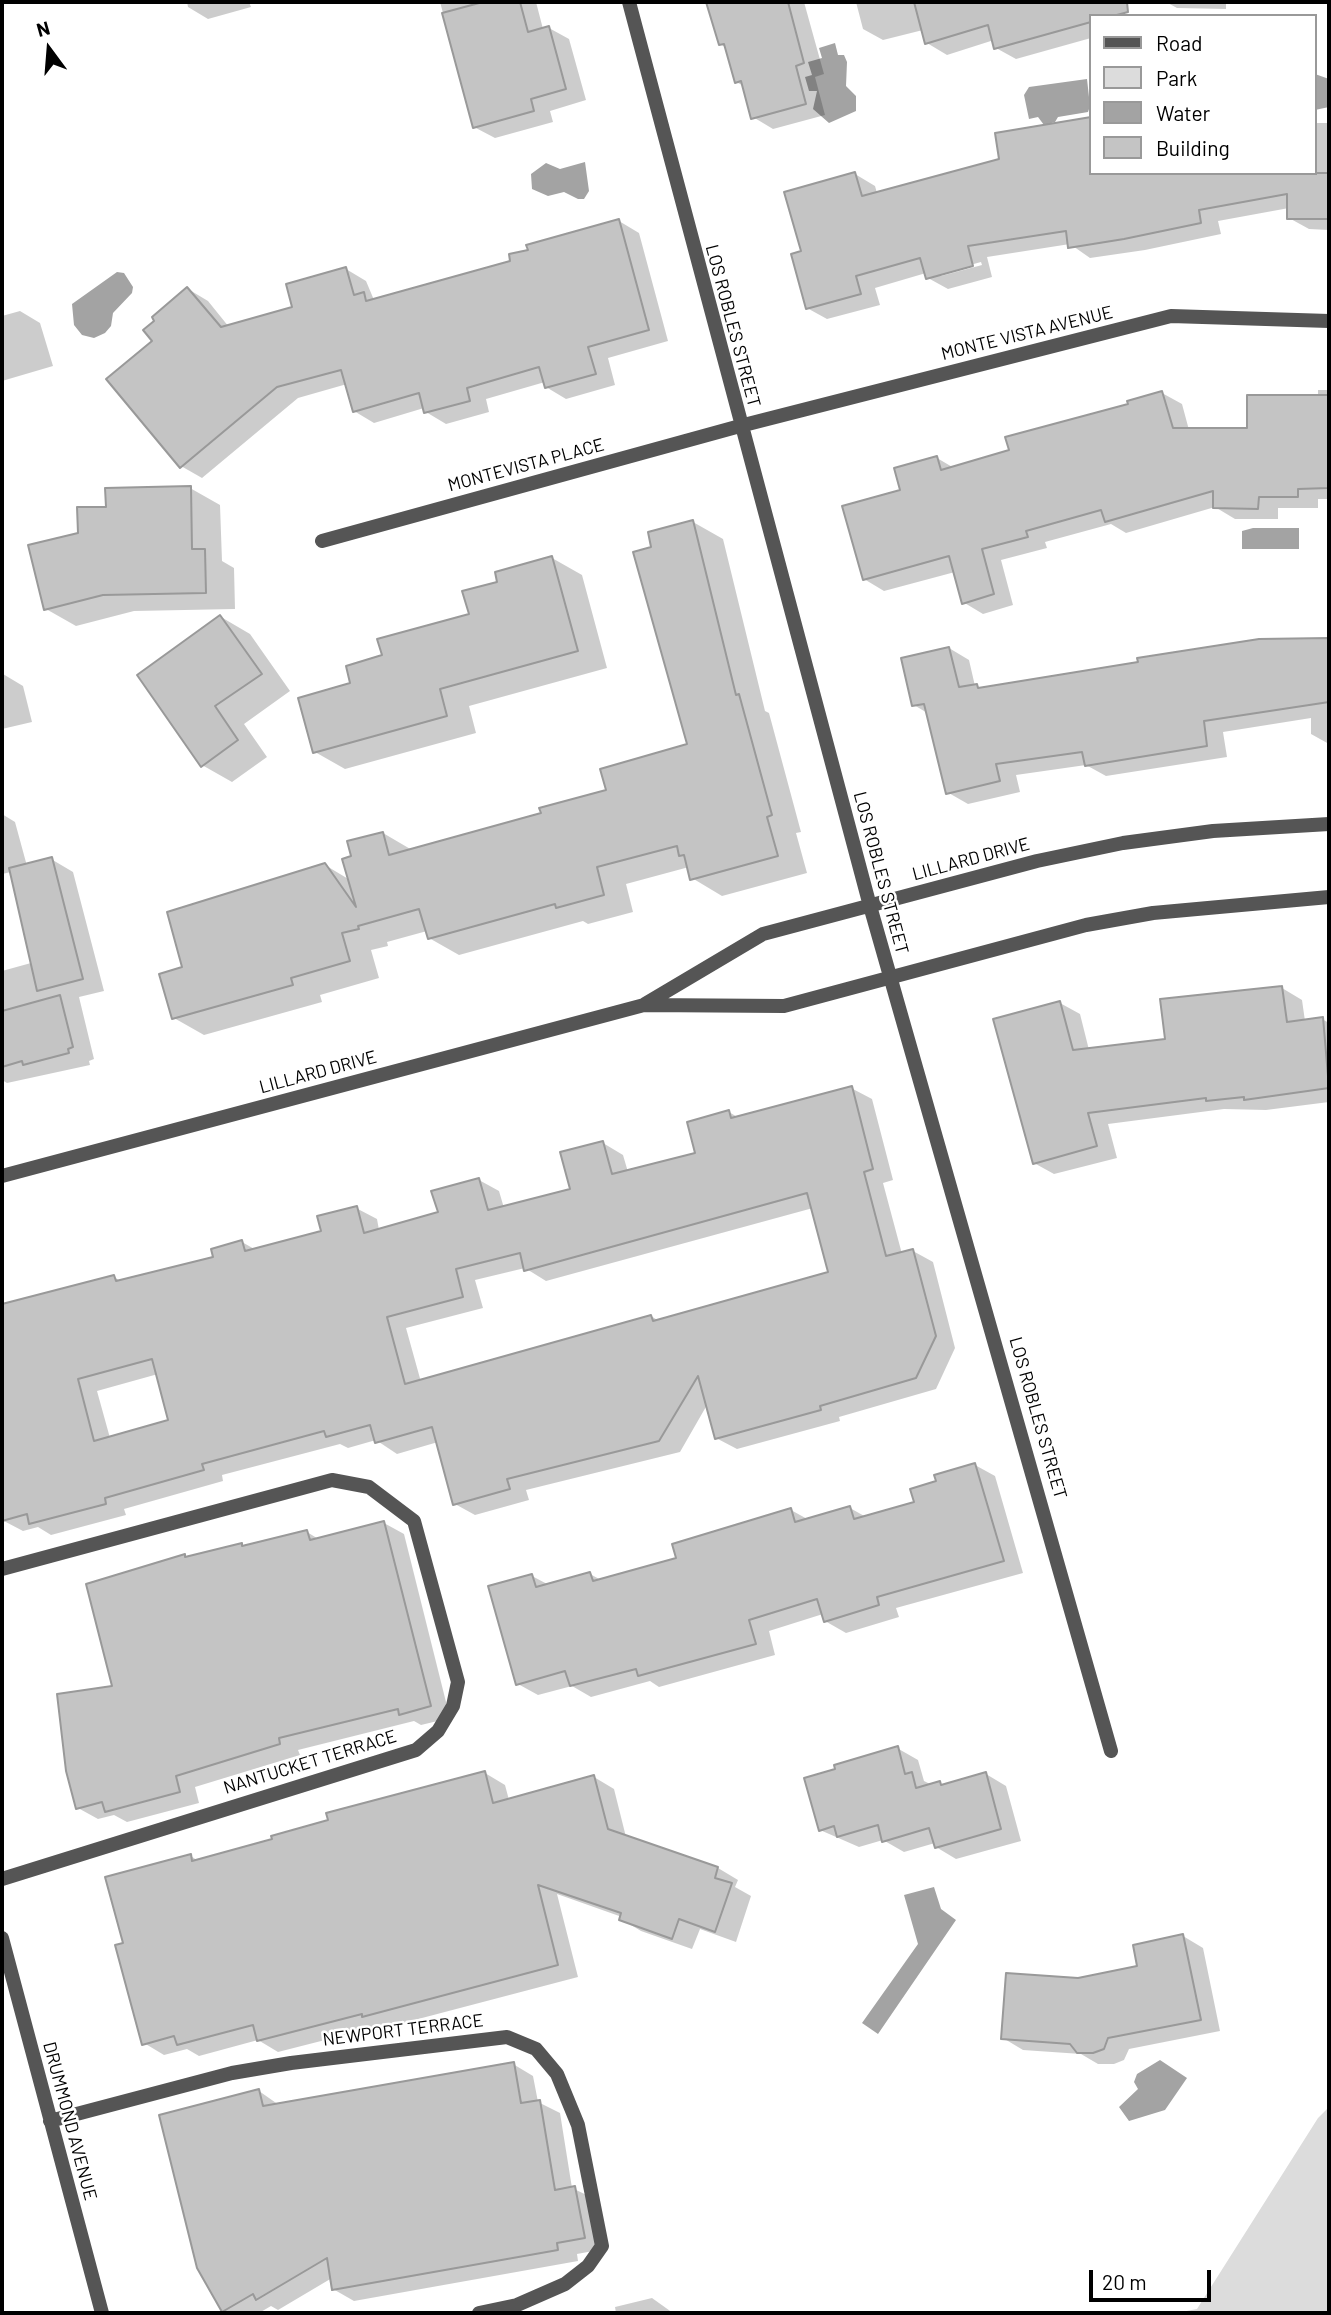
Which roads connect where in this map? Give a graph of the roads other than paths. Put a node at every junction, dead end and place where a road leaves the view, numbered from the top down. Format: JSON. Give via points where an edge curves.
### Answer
{"nodes":[{"id":1,"x":629,"y":2,"type":"edge"},
{"id":2,"x":1329,"y":321,"type":"edge"},
{"id":3,"x":740,"y":426,"type":"junction"},
{"id":4,"x":322,"y":541,"type":"dead end"},
{"id":5,"x":1329,"y":824,"type":"edge"},
{"id":6,"x":1329,"y":897,"type":"edge"},
{"id":7,"x":870,"y":906,"type":"junction"},
{"id":8,"x":890,"y":978,"type":"junction"},
{"id":9,"x":644,"y":1005,"type":"junction"},
{"id":10,"x":2,"y":1176,"type":"edge"},
{"id":11,"x":2,"y":1569,"type":"edge"},
{"id":12,"x":1111,"y":1751,"type":"dead end"},
{"id":13,"x":2,"y":1879,"type":"edge"},
{"id":14,"x":2,"y":1938,"type":"edge"},
{"id":15,"x":50,"y":2121,"type":"junction"},
{"id":16,"x":102,"y":2313,"type":"edge"},
{"id":17,"x":479,"y":2313,"type":"edge"}],
"edges":[{"from":1,"to":3,"type":"street","name":"LOS ROBLES STREET"},
{"from":2,"to":3,"type":"street","name":"MONTE VISTA AVENUE","via":[[1171,316]]},
{"from":3,"to":4,"type":"street","name":"MONTEVISTA PLACE"},
{"from":3,"to":7,"type":"street","name":"LOS ROBLES STREET"},
{"from":5,"to":7,"type":"street","name":"LILLARD DRIVE","via":[[1213,831],[1124,844],[1037,861]]},
{"from":6,"to":8,"type":"street","name":"LILLARD DRIVE","via":[[1153,912],[1086,925]]},
{"from":7,"to":8,"type":"street","name":"LOS ROBLES STREET"},
{"from":7,"to":9,"type":"street","name":"LILLARD DRIVE","via":[[763,934]]},
{"from":8,"to":9,"type":"street","name":"LILLARD DRIVE","via":[[784,1006]]},
{"from":8,"to":12,"type":"street","name":"LOS ROBLES STREET"},
{"from":9,"to":10,"type":"street","name":"LILLARD DRIVE"},
{"from":11,"to":13,"type":"street","name":"NANTUCKET TERRACE","via":[[331,1480],[369,1487],[414,1521],[458,1682],[453,1706],[438,1731],[416,1750]]},
{"from":14,"to":15,"type":"street","name":"DRUMMOND AVENUE"},
{"from":15,"to":16,"type":"street","name":"DRUMMOND AVENUE"},
{"from":15,"to":17,"type":"street","name":"NEWPORT TERRACE","via":[[232,2073],[291,2063],[507,2037],[536,2049],[557,2074],[578,2125],[602,2246],[588,2266],[565,2284],[517,2305]]}]}
